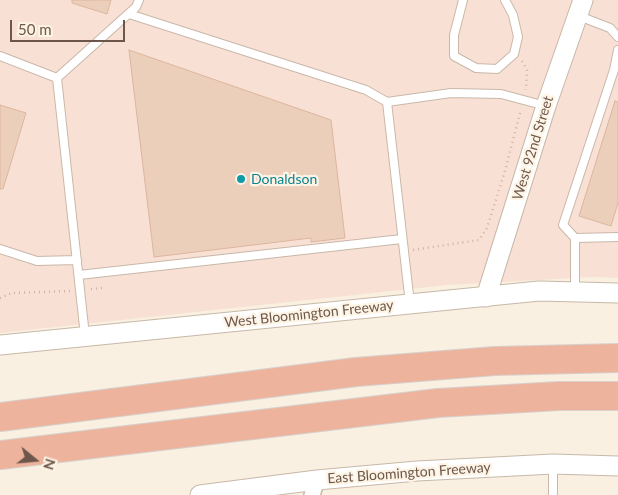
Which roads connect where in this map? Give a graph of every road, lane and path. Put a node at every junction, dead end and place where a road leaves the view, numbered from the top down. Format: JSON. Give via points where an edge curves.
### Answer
{"nodes":[{"id":1,"x":139,"y":0,"type":"edge"},
{"id":2,"x":462,"y":0,"type":"edge"},
{"id":3,"x":505,"y":0,"type":"edge"},
{"id":4,"x":580,"y":8,"type":"edge"},
{"id":5,"x":129,"y":14,"type":"junction"},
{"id":6,"x":618,"y":37,"type":"edge"},
{"id":7,"x":618,"y":50,"type":"edge"},
{"id":8,"x":0,"y":56,"type":"edge"},
{"id":9,"x":520,"y":57,"type":"dead end"},
{"id":10,"x":57,"y":78,"type":"junction"},
{"id":11,"x":523,"y":100,"type":"junction"},
{"id":12,"x":386,"y":102,"type":"junction"},
{"id":13,"x":546,"y":106,"type":"junction"},
{"id":14,"x":618,"y":237,"type":"edge"},
{"id":15,"x":575,"y":238,"type":"junction"},
{"id":16,"x":402,"y":239,"type":"junction"},
{"id":17,"x":0,"y":249,"type":"edge"},
{"id":18,"x":404,"y":252,"type":"junction"},
{"id":19,"x":77,"y":260,"type":"junction"},
{"id":20,"x":101,"y":273,"type":"junction"},
{"id":21,"x":79,"y":275,"type":"junction"},
{"id":22,"x":80,"y":290,"type":"junction"},
{"id":23,"x":574,"y":292,"type":"junction"},
{"id":24,"x":618,"y":292,"type":"edge"},
{"id":25,"x":486,"y":297,"type":"junction"},
{"id":26,"x":0,"y":298,"type":"edge"},
{"id":27,"x":410,"y":304,"type":"junction"},
{"id":28,"x":85,"y":336,"type":"junction"},
{"id":29,"x":0,"y":345,"type":"edge"},
{"id":30,"x":618,"y":358,"type":"edge"},
{"id":31,"x":618,"y":396,"type":"edge"},
{"id":32,"x":527,"y":398,"type":"junction"},
{"id":33,"x":0,"y":410,"type":"edge"},
{"id":34,"x":52,"y":410,"type":"junction"},
{"id":35,"x":618,"y":412,"type":"edge"},
{"id":36,"x":0,"y":417,"type":"edge"},
{"id":37,"x":0,"y":455,"type":"edge"},
{"id":38,"x":553,"y":464,"type":"junction"},
{"id":39,"x":618,"y":466,"type":"edge"},
{"id":40,"x":314,"y":488,"type":"edge"},
{"id":41,"x":210,"y":494,"type":"edge"},
{"id":42,"x":553,"y":495,"type":"edge"}],
"edges":[{"from":1,"to":5,"type":"lane"},
{"from":2,"to":3,"type":"lane","via":[[454,35],[454,56],[476,68],[497,69],[514,54],[518,36]]},
{"from":4,"to":6,"type":"lane"},
{"from":4,"to":13,"type":"street","name":"West 92nd Street"},
{"from":5,"to":10,"type":"lane"},
{"from":5,"to":12,"type":"lane","via":[[366,90]]},
{"from":7,"to":15,"type":"lane","via":[[563,225]]},
{"from":8,"to":10,"type":"lane"},
{"from":9,"to":11,"type":"path","via":[[527,70]]},
{"from":10,"to":19,"type":"lane"},
{"from":11,"to":12,"type":"lane","via":[[501,94],[451,93]]},
{"from":11,"to":13,"type":"lane"},
{"from":11,"to":18,"type":"path","via":[[506,172],[487,228],[479,240]]},
{"from":12,"to":16,"type":"lane"},
{"from":13,"to":25,"type":"street","name":"West 92nd Street"},
{"from":14,"to":15,"type":"lane"},
{"from":15,"to":23,"type":"lane"},
{"from":16,"to":18,"type":"lane"},
{"from":16,"to":20,"type":"lane"},
{"from":17,"to":19,"type":"lane","via":[[38,261]]},
{"from":18,"to":27,"type":"lane"},
{"from":19,"to":21,"type":"lane"},
{"from":20,"to":21,"type":"lane"},
{"from":20,"to":22,"type":"path","via":[[102,288]]},
{"from":21,"to":22,"type":"lane"},
{"from":22,"to":26,"type":"path","via":[[12,293]]},
{"from":22,"to":28,"type":"lane"},
{"from":23,"to":24,"type":"street","name":"West Bloomington Freeway"},
{"from":23,"to":25,"type":"street","name":"West Bloomington Freeway","via":[[539,291]]},
{"from":25,"to":27,"type":"street","name":"West Bloomington Freeway"},
{"from":27,"to":28,"type":"street","name":"West Bloomington Freeway"},
{"from":28,"to":29,"type":"street","name":"West Bloomington Freeway"},
{"from":30,"to":34,"type":"highway","via":[[495,361],[356,372]]},
{"from":31,"to":32,"type":"highway"},
{"from":32,"to":35,"type":"highway"},
{"from":32,"to":37,"type":"highway","via":[[438,403]]},
{"from":33,"to":34,"type":"highway"},
{"from":34,"to":36,"type":"highway"},
{"from":38,"to":39,"type":"street","name":"East Bloomington Freeway"},
{"from":38,"to":40,"type":"street","name":"East Bloomington Freeway","via":[[417,471]]},
{"from":38,"to":42,"type":"lane"},
{"from":40,"to":41,"type":"street","name":"East Bloomington Freeway"}]}
